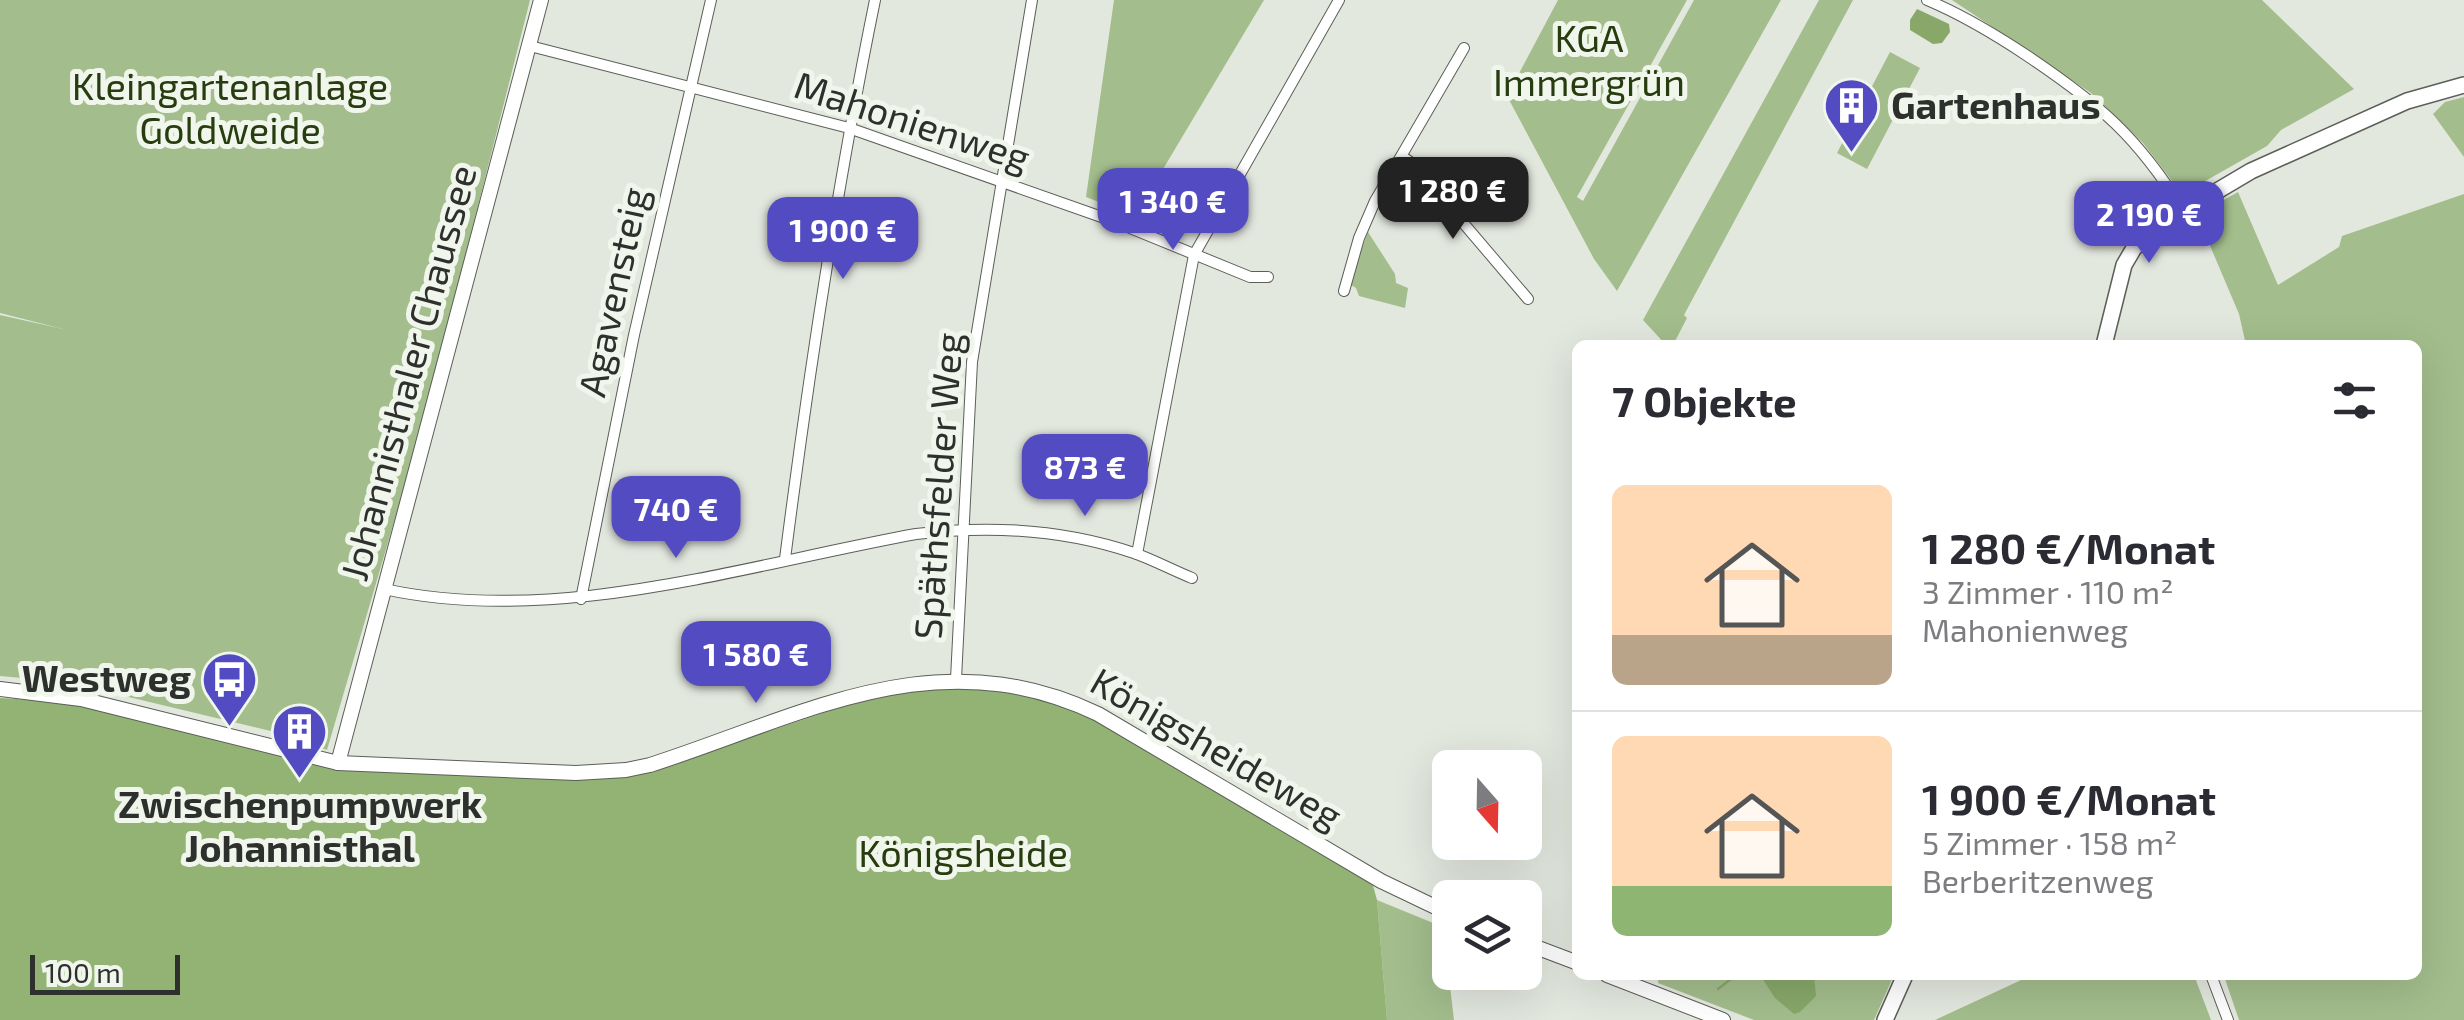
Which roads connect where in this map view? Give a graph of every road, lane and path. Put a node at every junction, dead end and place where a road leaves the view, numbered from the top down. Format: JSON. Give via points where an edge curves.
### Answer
{"nodes":[{"id":1,"x":541,"y":0,"type":"edge"},
{"id":2,"x":711,"y":0,"type":"edge"},
{"id":3,"x":875,"y":0,"type":"edge"},
{"id":4,"x":1032,"y":0,"type":"edge"},
{"id":5,"x":1339,"y":0,"type":"edge"},
{"id":6,"x":1927,"y":0,"type":"edge"},
{"id":7,"x":530,"y":46,"type":"junction"},
{"id":8,"x":1464,"y":48,"type":"dead end"},
{"id":9,"x":2464,"y":85,"type":"edge"},
{"id":10,"x":690,"y":88,"type":"junction"},
{"id":11,"x":849,"y":128,"type":"junction"},
{"id":12,"x":1403,"y":157,"type":"junction"},
{"id":13,"x":1002,"y":181,"type":"junction"},
{"id":14,"x":2182,"y":210,"type":"junction"},
{"id":15,"x":1194,"y":255,"type":"junction"},
{"id":16,"x":1268,"y":277,"type":"dead end"},
{"id":17,"x":1344,"y":291,"type":"dead end"},
{"id":18,"x":1528,"y":299,"type":"dead end"},
{"id":19,"x":2105,"y":340,"type":"edge"},
{"id":20,"x":963,"y":528,"type":"junction"},
{"id":21,"x":1137,"y":554,"type":"junction"},
{"id":22,"x":785,"y":560,"type":"junction"},
{"id":23,"x":1192,"y":578,"type":"dead end"},
{"id":24,"x":384,"y":589,"type":"junction"},
{"id":25,"x":581,"y":598,"type":"junction"},
{"id":26,"x":956,"y":680,"type":"junction"},
{"id":27,"x":0,"y":690,"type":"edge"},
{"id":28,"x":338,"y":763,"type":"junction"},
{"id":29,"x":1432,"y":905,"type":"edge"},
{"id":30,"x":1542,"y":950,"type":"edge"},
{"id":31,"x":1572,"y":962,"type":"edge"},
{"id":32,"x":1620,"y":980,"type":"edge"},
{"id":33,"x":1903,"y":980,"type":"edge"},
{"id":34,"x":2213,"y":980,"type":"edge"},
{"id":35,"x":1723,"y":1020,"type":"edge"},
{"id":36,"x":1885,"y":1020,"type":"edge"},
{"id":37,"x":2228,"y":1020,"type":"edge"}],
"edges":[{"from":1,"to":7,"type":"street","name":"Johannisthaler Chaussee"},
{"from":2,"to":10,"type":"street","name":"Agavensteig"},
{"from":3,"to":11,"type":"street"},
{"from":4,"to":13,"type":"street","name":"Späthsfelder Weg"},
{"from":5,"to":15,"type":"street"},
{"from":6,"to":14,"type":"street","via":[[1981,26],[2095,102],[2138,146]]},
{"from":7,"to":10,"type":"street","name":"Mahonienweg"},
{"from":7,"to":24,"type":"street","name":"Johannisthaler Chaussee"},
{"from":8,"to":12,"type":"street"},
{"from":9,"to":14,"type":"main road","via":[[2407,100]]},
{"from":10,"to":11,"type":"street","name":"Mahonienweg"},
{"from":10,"to":25,"type":"street","name":"Agavensteig"},
{"from":11,"to":13,"type":"street","name":"Mahonienweg"},
{"from":11,"to":22,"type":"street"},
{"from":12,"to":17,"type":"street","via":[[1358,238]]},
{"from":12,"to":18,"type":"street"},
{"from":13,"to":15,"type":"street","name":"Mahonienweg"},
{"from":13,"to":20,"type":"street","name":"Späthsfelder Weg","via":[[972,362]]},
{"from":14,"to":19,"type":"main road","via":[[2128,256]]},
{"from":15,"to":16,"type":"street","name":"Mahonienweg","via":[[1250,277]]},
{"from":15,"to":21,"type":"street"},
{"from":20,"to":21,"type":"street","via":[[1042,532]]},
{"from":20,"to":22,"type":"street"},
{"from":20,"to":26,"type":"street","name":"Späthsfelder Weg"},
{"from":21,"to":23,"type":"street"},
{"from":22,"to":25,"type":"street"},
{"from":24,"to":25,"type":"street","via":[[505,602]]},
{"from":24,"to":28,"type":"street","name":"Johannisthaler Chaussee"},
{"from":26,"to":28,"type":"street","name":"Königsheideweg","via":[[856,694],[626,770]]},
{"from":26,"to":29,"type":"street","name":"Königsheideweg","via":[[1016,685],[1080,705]]},
{"from":27,"to":28,"type":"street","name":"Königsheideweg","via":[[81,699]]},
{"from":30,"to":31,"type":"street"},
{"from":32,"to":35,"type":"street"},
{"from":33,"to":36,"type":"main road"},
{"from":34,"to":37,"type":"street"}]}
